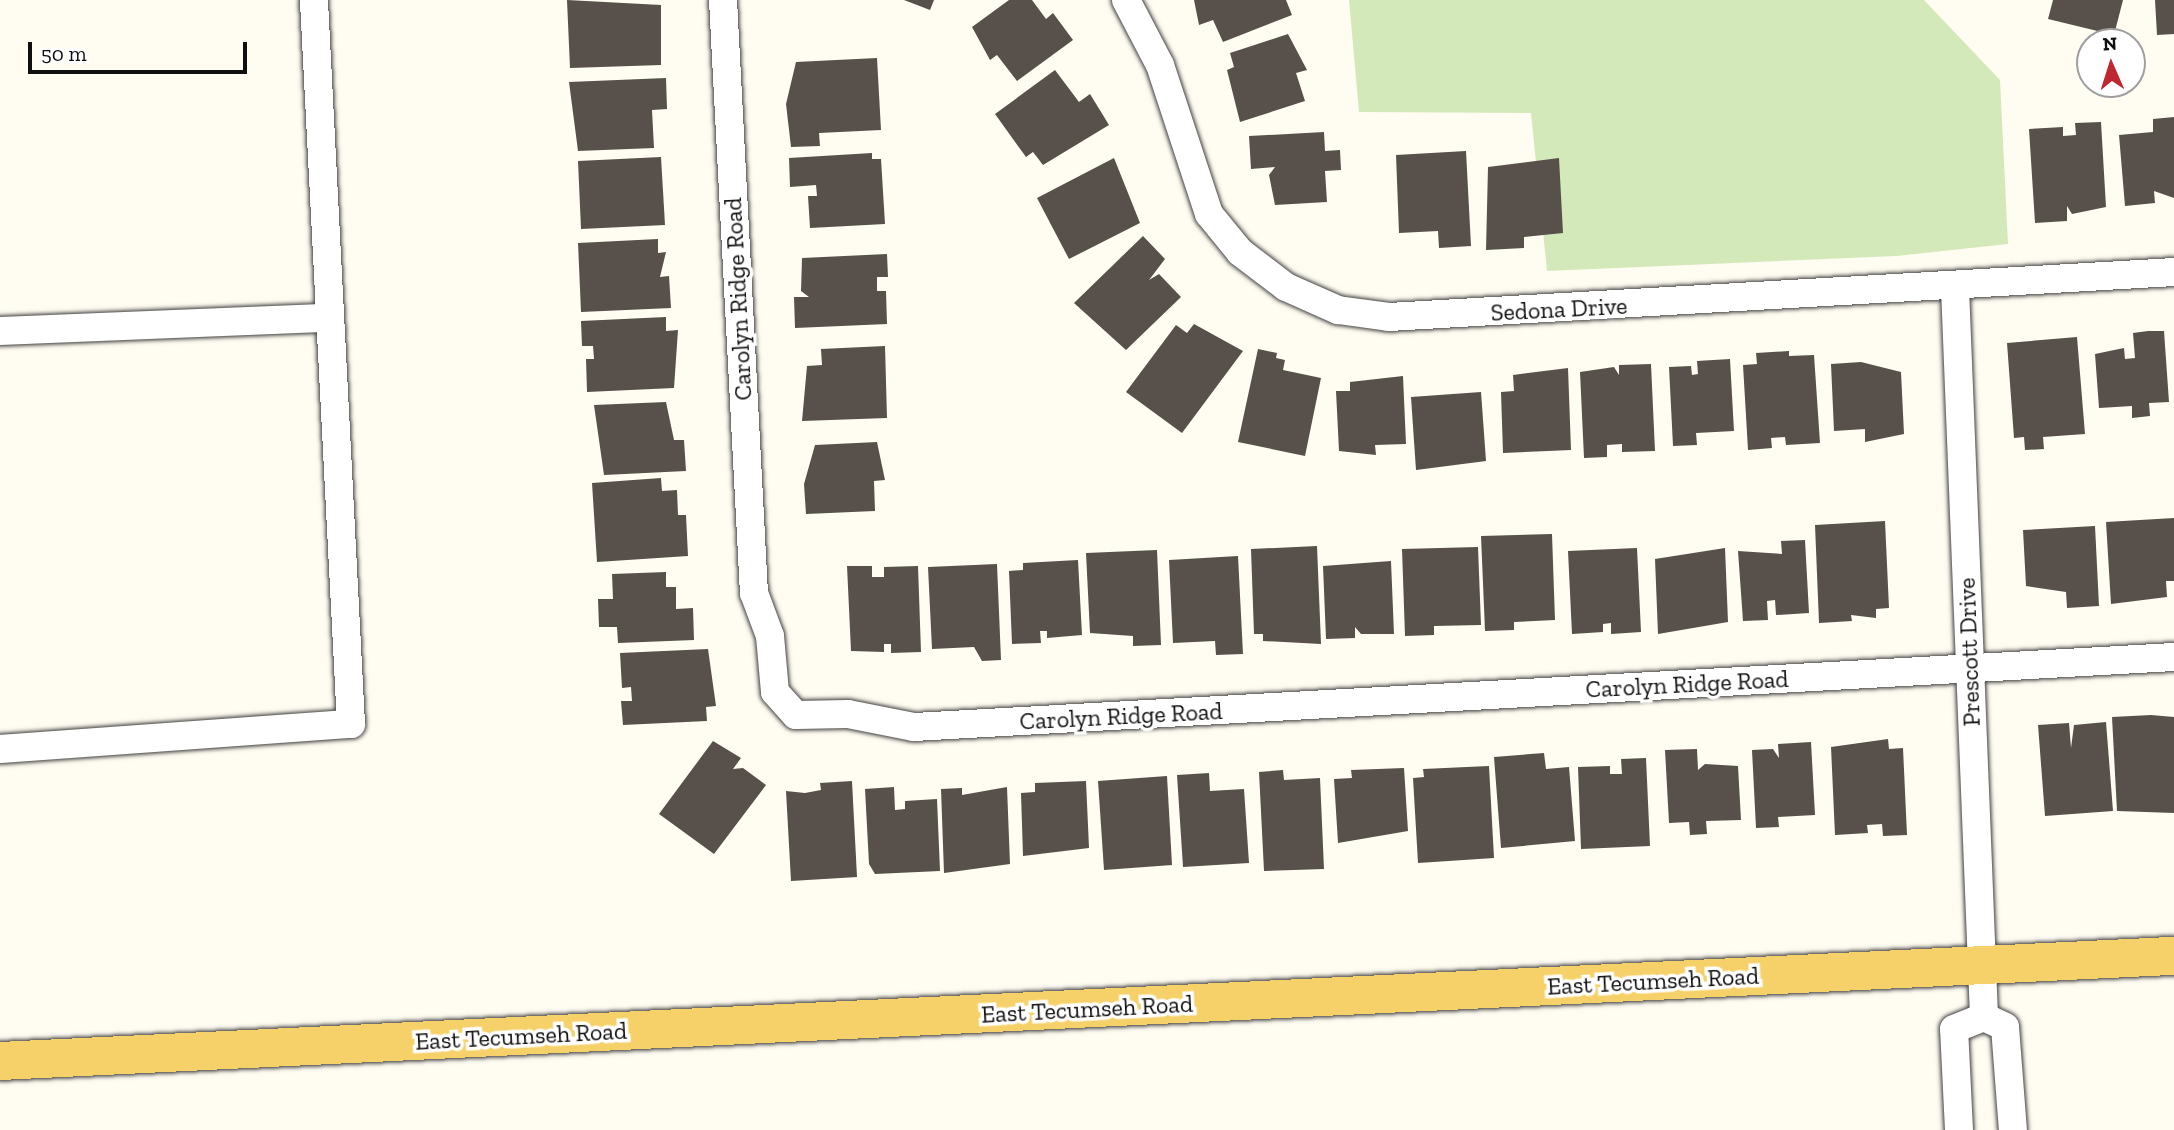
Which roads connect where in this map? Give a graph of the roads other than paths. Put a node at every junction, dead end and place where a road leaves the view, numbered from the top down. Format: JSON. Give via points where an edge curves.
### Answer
{"nodes":[{"id":1,"x":314,"y":0,"type":"edge"},
{"id":2,"x":723,"y":0,"type":"edge"},
{"id":3,"x":1126,"y":0,"type":"edge"},
{"id":4,"x":2174,"y":272,"type":"edge"},
{"id":5,"x":1955,"y":288,"type":"junction"},
{"id":6,"x":327,"y":318,"type":"junction"},
{"id":7,"x":0,"y":331,"type":"edge"},
{"id":8,"x":2174,"y":657,"type":"edge"},
{"id":9,"x":1970,"y":668,"type":"junction"},
{"id":10,"x":0,"y":749,"type":"edge"},
{"id":11,"x":2174,"y":956,"type":"edge"},
{"id":12,"x":1981,"y":965,"type":"junction"},
{"id":13,"x":1984,"y":1017,"type":"junction"},
{"id":14,"x":0,"y":1061,"type":"edge"},
{"id":15,"x":1959,"y":1130,"type":"edge"},
{"id":16,"x":2013,"y":1130,"type":"edge"}],
"edges":[{"from":1,"to":6,"type":"street"},
{"from":2,"to":9,"type":"street","name":"Carolyn Ridge Road","via":[[754,593],[770,636],[775,692],[796,715],[848,714],[915,727]]},
{"from":3,"to":5,"type":"street","name":"Sedona Drive","via":[[1160,65],[1209,214],[1240,252],[1286,287],[1338,310],[1389,317]]},
{"from":4,"to":5,"type":"street","name":"Sedona Drive"},
{"from":5,"to":9,"type":"street","name":"Prescott Drive"},
{"from":6,"to":7,"type":"street"},
{"from":6,"to":10,"type":"street","via":[[351,724]]},
{"from":8,"to":9,"type":"street","name":"Carolyn Ridge Road"},
{"from":9,"to":12,"type":"street","name":"Prescott Drive"},
{"from":11,"to":12,"type":"main road","name":"East Tecumseh Road"},
{"from":12,"to":13,"type":"street","name":"Prescott Drive"},
{"from":12,"to":14,"type":"main road","name":"East Tecumseh Road"},
{"from":13,"to":15,"type":"street","via":[[1954,1029]]},
{"from":13,"to":16,"type":"street","via":[[2005,1027]]}]}
